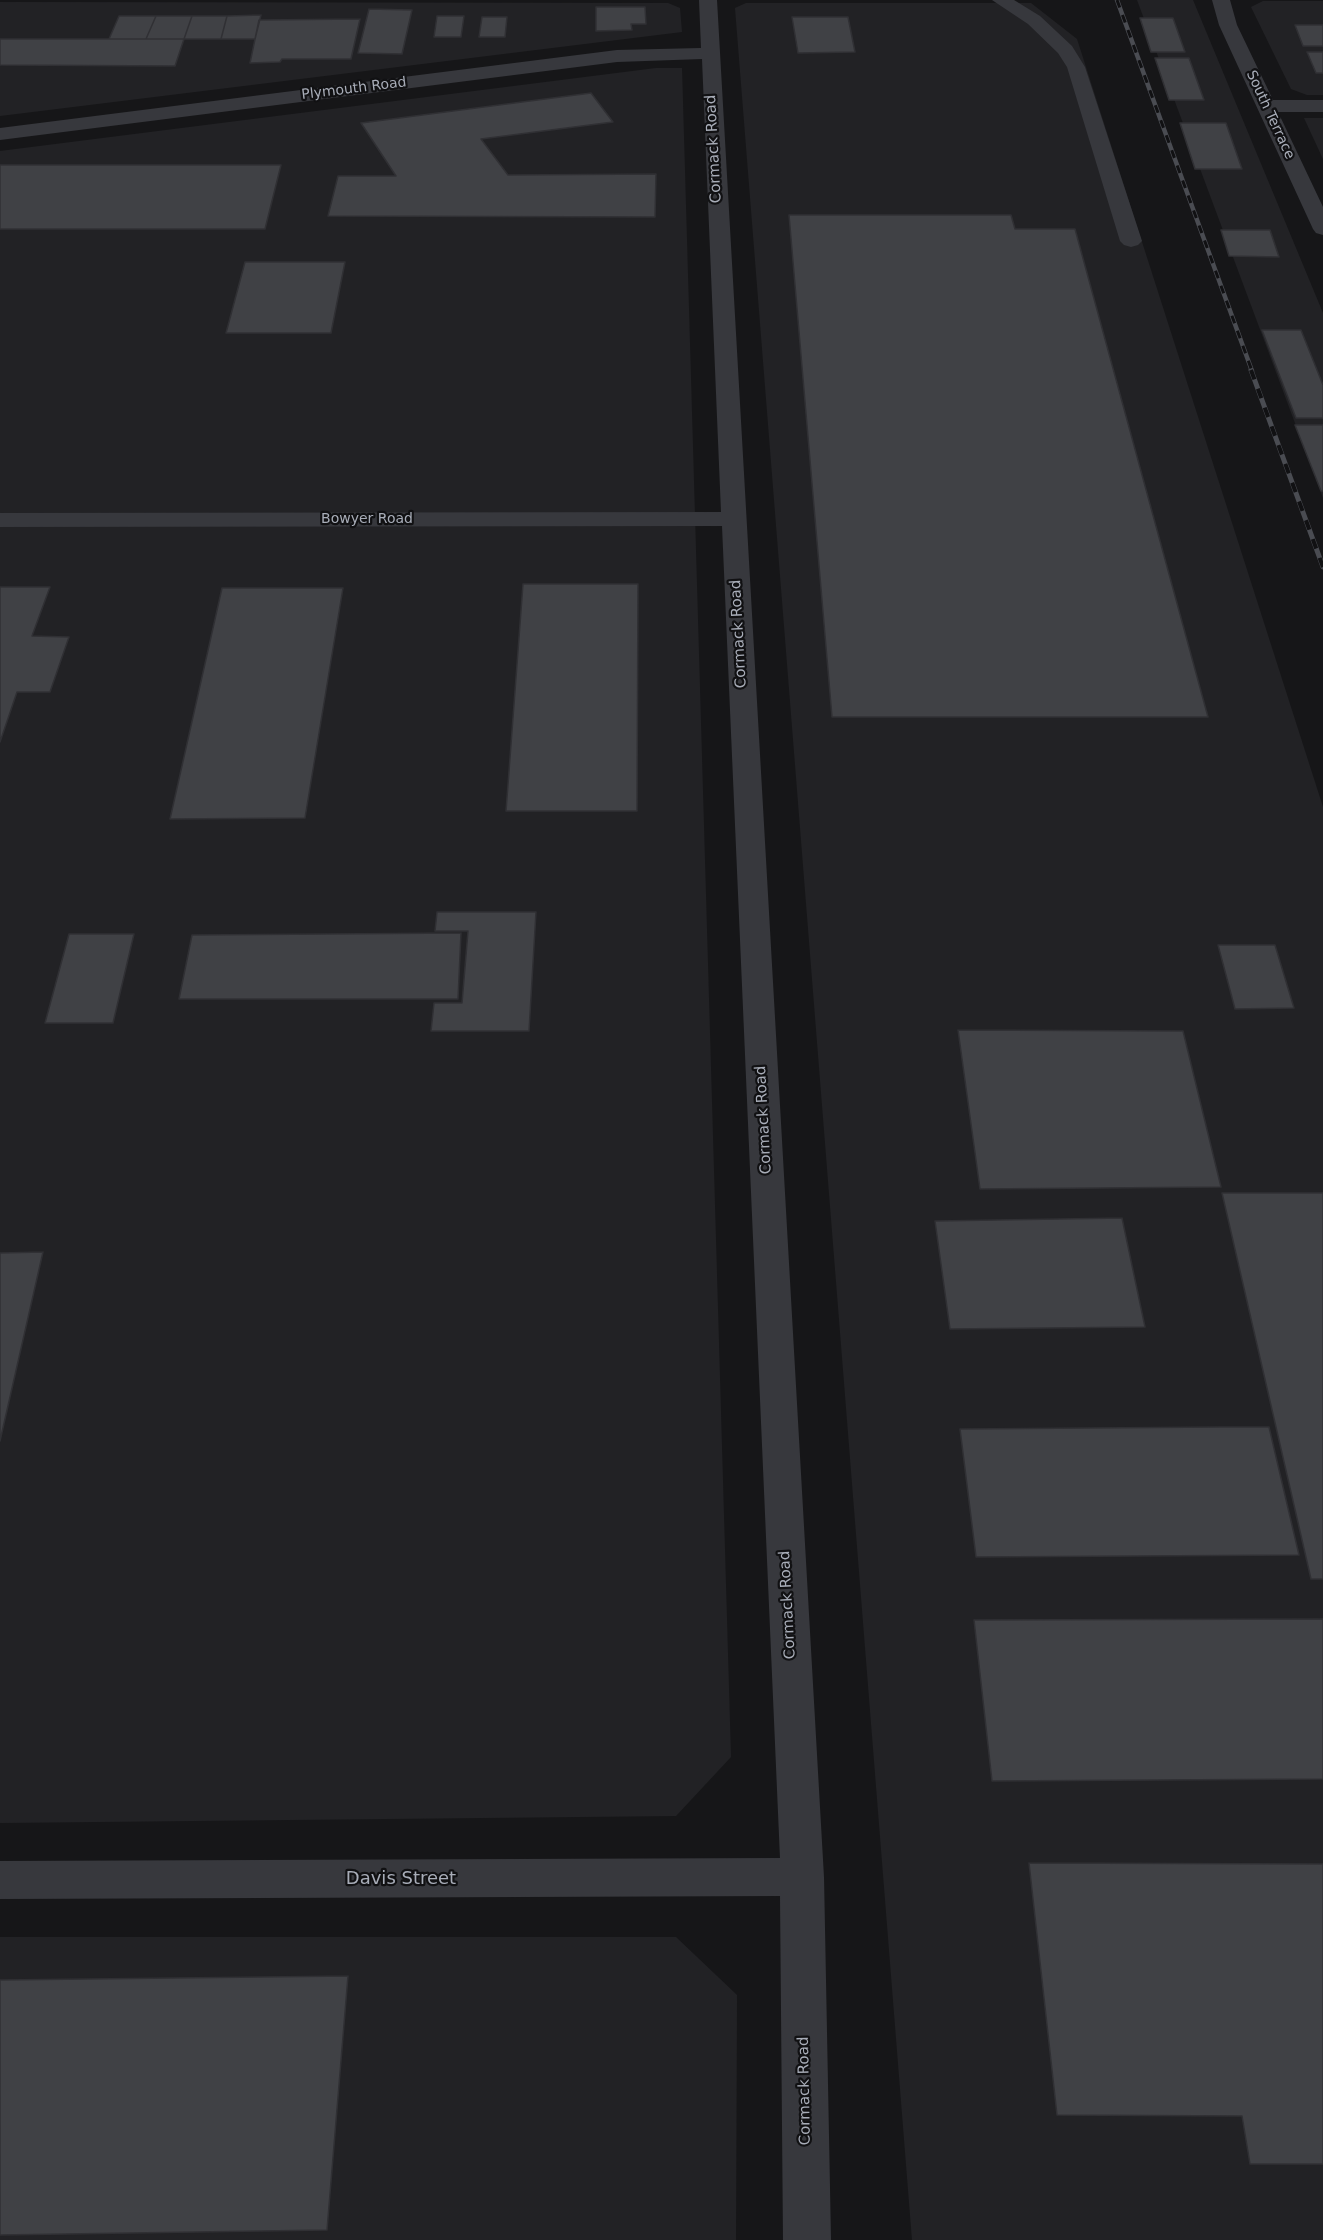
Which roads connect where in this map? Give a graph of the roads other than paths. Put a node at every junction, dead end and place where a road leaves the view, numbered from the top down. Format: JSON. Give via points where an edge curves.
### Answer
{"nodes":[{"id":1,"x":708,"y":0,"type":"edge"},
{"id":2,"x":1001,"y":0,"type":"edge"},
{"id":3,"x":1221,"y":0,"type":"edge"},
{"id":4,"x":710,"y":53,"type":"junction"},
{"id":5,"x":1266,"y":106,"type":"junction"},
{"id":6,"x":1323,"y":106,"type":"edge"},
{"id":7,"x":0,"y":134,"type":"edge"},
{"id":8,"x":1323,"y":229,"type":"edge"},
{"id":9,"x":1131,"y":241,"type":"dead end"},
{"id":10,"x":733,"y":519,"type":"junction"},
{"id":11,"x":0,"y":520,"type":"edge"},
{"id":12,"x":802,"y":1877,"type":"junction"},
{"id":13,"x":0,"y":1880,"type":"edge"},
{"id":14,"x":807,"y":2240,"type":"edge"}],
"edges":[{"from":1,"to":4,"type":"street","name":"Cormack Road"},
{"from":2,"to":9,"type":"street","via":[[1034,20],[1065,50],[1076,67]]},
{"from":3,"to":5,"type":"street","name":"South Terrace","via":[[1228,25]]},
{"from":4,"to":7,"type":"street","name":"Plymouth Road","via":[[608,57]]},
{"from":4,"to":10,"type":"street","name":"Cormack Road"},
{"from":5,"to":6,"type":"street"},
{"from":5,"to":8,"type":"street","name":"South Terrace"},
{"from":10,"to":11,"type":"street","name":"Bowyer Road"},
{"from":10,"to":12,"type":"street","name":"Cormack Road"},
{"from":12,"to":13,"type":"street","name":"Davis Street"},
{"from":12,"to":14,"type":"street","name":"Cormack Road"}]}
